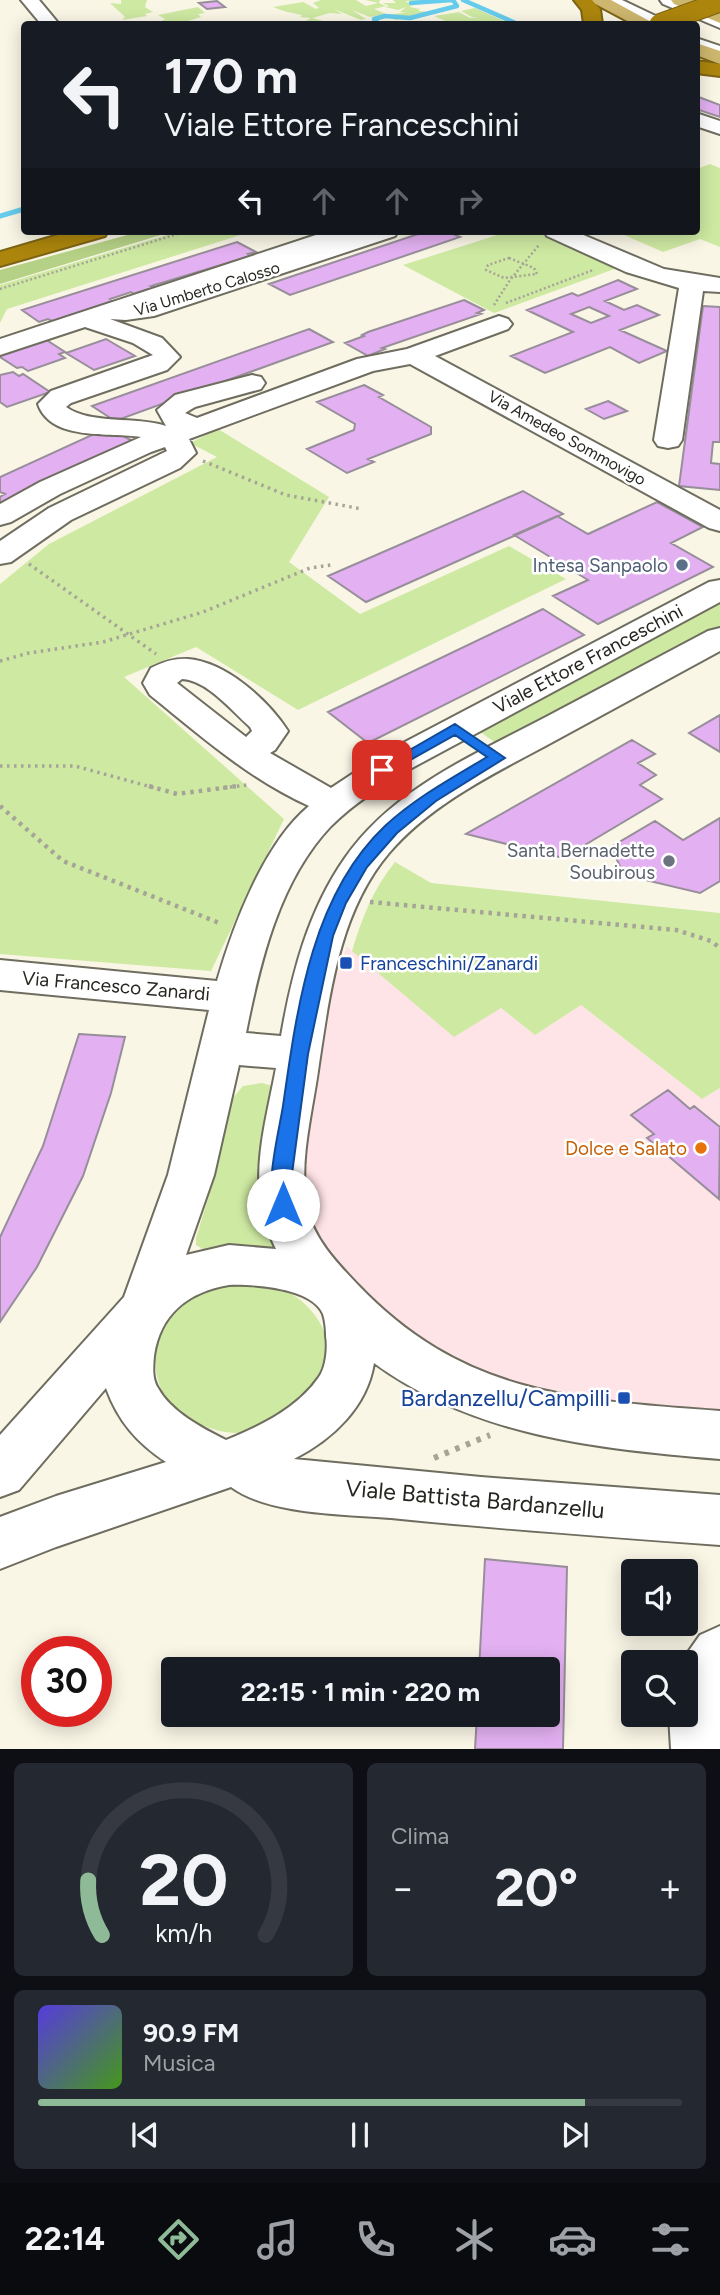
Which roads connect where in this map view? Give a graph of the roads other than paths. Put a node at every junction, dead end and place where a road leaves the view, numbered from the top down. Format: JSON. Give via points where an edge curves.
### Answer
{"nodes":[{"id":1,"x":30,"y":0,"type":"edge"},
{"id":2,"x":583,"y":0,"type":"edge"},
{"id":3,"x":597,"y":0,"type":"edge"},
{"id":4,"x":608,"y":0,"type":"edge"},
{"id":5,"x":669,"y":0,"type":"edge"},
{"id":6,"x":680,"y":0,"type":"edge"},
{"id":7,"x":720,"y":2,"type":"edge"},
{"id":8,"x":720,"y":19,"type":"edge"},
{"id":9,"x":48,"y":21,"type":"edge"},
{"id":10,"x":593,"y":21,"type":"edge"},
{"id":11,"x":640,"y":21,"type":"edge"},
{"id":12,"x":652,"y":21,"type":"edge"},
{"id":13,"x":666,"y":21,"type":"edge"},
{"id":14,"x":700,"y":25,"type":"edge"},
{"id":15,"x":700,"y":47,"type":"edge"},
{"id":16,"x":720,"y":56,"type":"edge"},
{"id":17,"x":700,"y":68,"type":"edge"},
{"id":18,"x":720,"y":70,"type":"edge"},
{"id":19,"x":46,"y":235,"type":"edge"},
{"id":20,"x":83,"y":235,"type":"edge"},
{"id":21,"x":341,"y":235,"type":"edge"},
{"id":22,"x":369,"y":235,"type":"edge"},
{"id":23,"x":564,"y":235,"type":"edge"},
{"id":24,"x":0,"y":248,"type":"edge"},
{"id":25,"x":0,"y":259,"type":"edge"},
{"id":26,"x":270,"y":263,"type":"junction"},
{"id":27,"x":720,"y":285,"type":"edge"},
{"id":28,"x":691,"y":291,"type":"junction"},
{"id":29,"x":86,"y":318,"type":"junction"},
{"id":30,"x":499,"y":324,"type":"dead end"},
{"id":31,"x":0,"y":347,"type":"edge"},
{"id":32,"x":414,"y":355,"type":"junction"},
{"id":33,"x":668,"y":440,"type":"dead end"},
{"id":34,"x":174,"y":445,"type":"junction"},
{"id":35,"x":0,"y":516,"type":"edge"},
{"id":36,"x":720,"y":522,"type":"edge"},
{"id":37,"x":4,"y":552,"type":"edge"},
{"id":38,"x":720,"y":589,"type":"edge"},
{"id":39,"x":720,"y":638,"type":"edge"},
{"id":40,"x":168,"y":671,"type":"road end"},
{"id":41,"x":455,"y":729,"type":"junction"},
{"id":42,"x":497,"y":758,"type":"junction"},
{"id":43,"x":334,"y":803,"type":"junction"},
{"id":44,"x":0,"y":975,"type":"edge"},
{"id":45,"x":233,"y":997,"type":"junction"},
{"id":46,"x":221,"y":1047,"type":"junction"},
{"id":47,"x":299,"y":1054,"type":"junction"},
{"id":48,"x":337,"y":1294,"type":"junction"},
{"id":49,"x":144,"y":1308,"type":"junction"},
{"id":50,"x":720,"y":1436,"type":"edge"},
{"id":51,"x":230,"y":1462,"type":"junction"},
{"id":52,"x":0,"y":1473,"type":"edge"},
{"id":53,"x":720,"y":1520,"type":"edge"},
{"id":54,"x":0,"y":1544,"type":"edge"},
{"id":55,"x":720,"y":1655,"type":"edge"},
{"id":56,"x":701,"y":1749,"type":"edge"}],
"edges":[{"from":1,"to":9,"type":"street"},
{"from":2,"to":10,"type":"highway","via":[[591,9]]},
{"from":3,"to":11,"type":"main road"},
{"from":4,"to":12,"type":"street"},
{"from":5,"to":8,"type":"street"},
{"from":6,"to":8,"type":"main road"},
{"from":7,"to":13,"type":"highway","bridge":true},
{"from":8,"to":14,"type":"highway"},
{"from":15,"to":16,"type":"main road"},
{"from":17,"to":18,"type":"highway"},
{"from":19,"to":24,"type":"highway"},
{"from":20,"to":25,"type":"highway"},
{"from":21,"to":26,"type":"street","name":"Via Umberto Calosso"},
{"from":22,"to":26,"type":"street","name":"Via Umberto Calosso"},
{"from":23,"to":28,"type":"street"},
{"from":26,"to":29,"type":"street","name":"Via Umberto Calosso"},
{"from":27,"to":28,"type":"street"},
{"from":28,"to":33,"type":"street"},
{"from":29,"to":31,"type":"street","name":"Via Umberto Calosso"},
{"from":29,"to":34,"type":"street","via":[[140,337],[167,357],[61,397],[52,404],[54,410],[77,424],[127,425]]},
{"from":30,"to":32,"type":"street"},
{"from":32,"to":34,"type":"street","via":[[369,363],[200,427]]},
{"from":32,"to":36,"type":"street","name":"Via Amedeo Sommovigo"},
{"from":34,"to":35,"type":"street","via":[[50,488]]},
{"from":34,"to":37,"type":"street","via":[[170,462],[60,514]]},
{"from":38,"to":41,"type":"street","name":"Viale Ettore Franceschini"},
{"from":39,"to":42,"type":"street"},
{"from":40,"to":43,"type":"street","via":[[189,667],[202,671],[264,721],[270,731],[252,768]]},
{"from":41,"to":42,"type":"street"},
{"from":41,"to":43,"type":"street","name":"Viale Ettore Franceschini"},
{"from":42,"to":47,"type":"street","via":[[430,798],[391,829],[360,864],[325,936]]},
{"from":43,"to":45,"type":"street","name":"Viale Ettore Franceschini","via":[[306,831],[266,897]]},
{"from":44,"to":45,"type":"street","name":"Via Francesco Zanardi"},
{"from":45,"to":46,"type":"street","name":"Viale Ettore Franceschini"},
{"from":46,"to":47,"type":"street"},
{"from":46,"to":49,"type":"street","name":"Viale Ettore Franceschini","via":[[200,1147]]},
{"from":47,"to":48,"type":"street","via":[[281,1181],[283,1205],[294,1236],[315,1271]]},
{"from":48,"to":49,"type":"street","via":[[280,1270],[228,1265],[182,1280]]},
{"from":48,"to":50,"type":"street","via":[[402,1354],[473,1391],[569,1419]]},
{"from":48,"to":51,"type":"street","via":[[352,1349],[339,1389],[304,1427],[280,1443]]},
{"from":49,"to":51,"type":"street","via":[[131,1338],[128,1366],[135,1399],[173,1436]]},
{"from":49,"to":52,"type":"street"},
{"from":51,"to":53,"type":"street","name":"Viale Battista Bardanzellu","via":[[257,1475],[295,1484]]},
{"from":51,"to":54,"type":"street","via":[[67,1516]]},
{"from":55,"to":56,"type":"street","via":[[699,1686]]}]}
